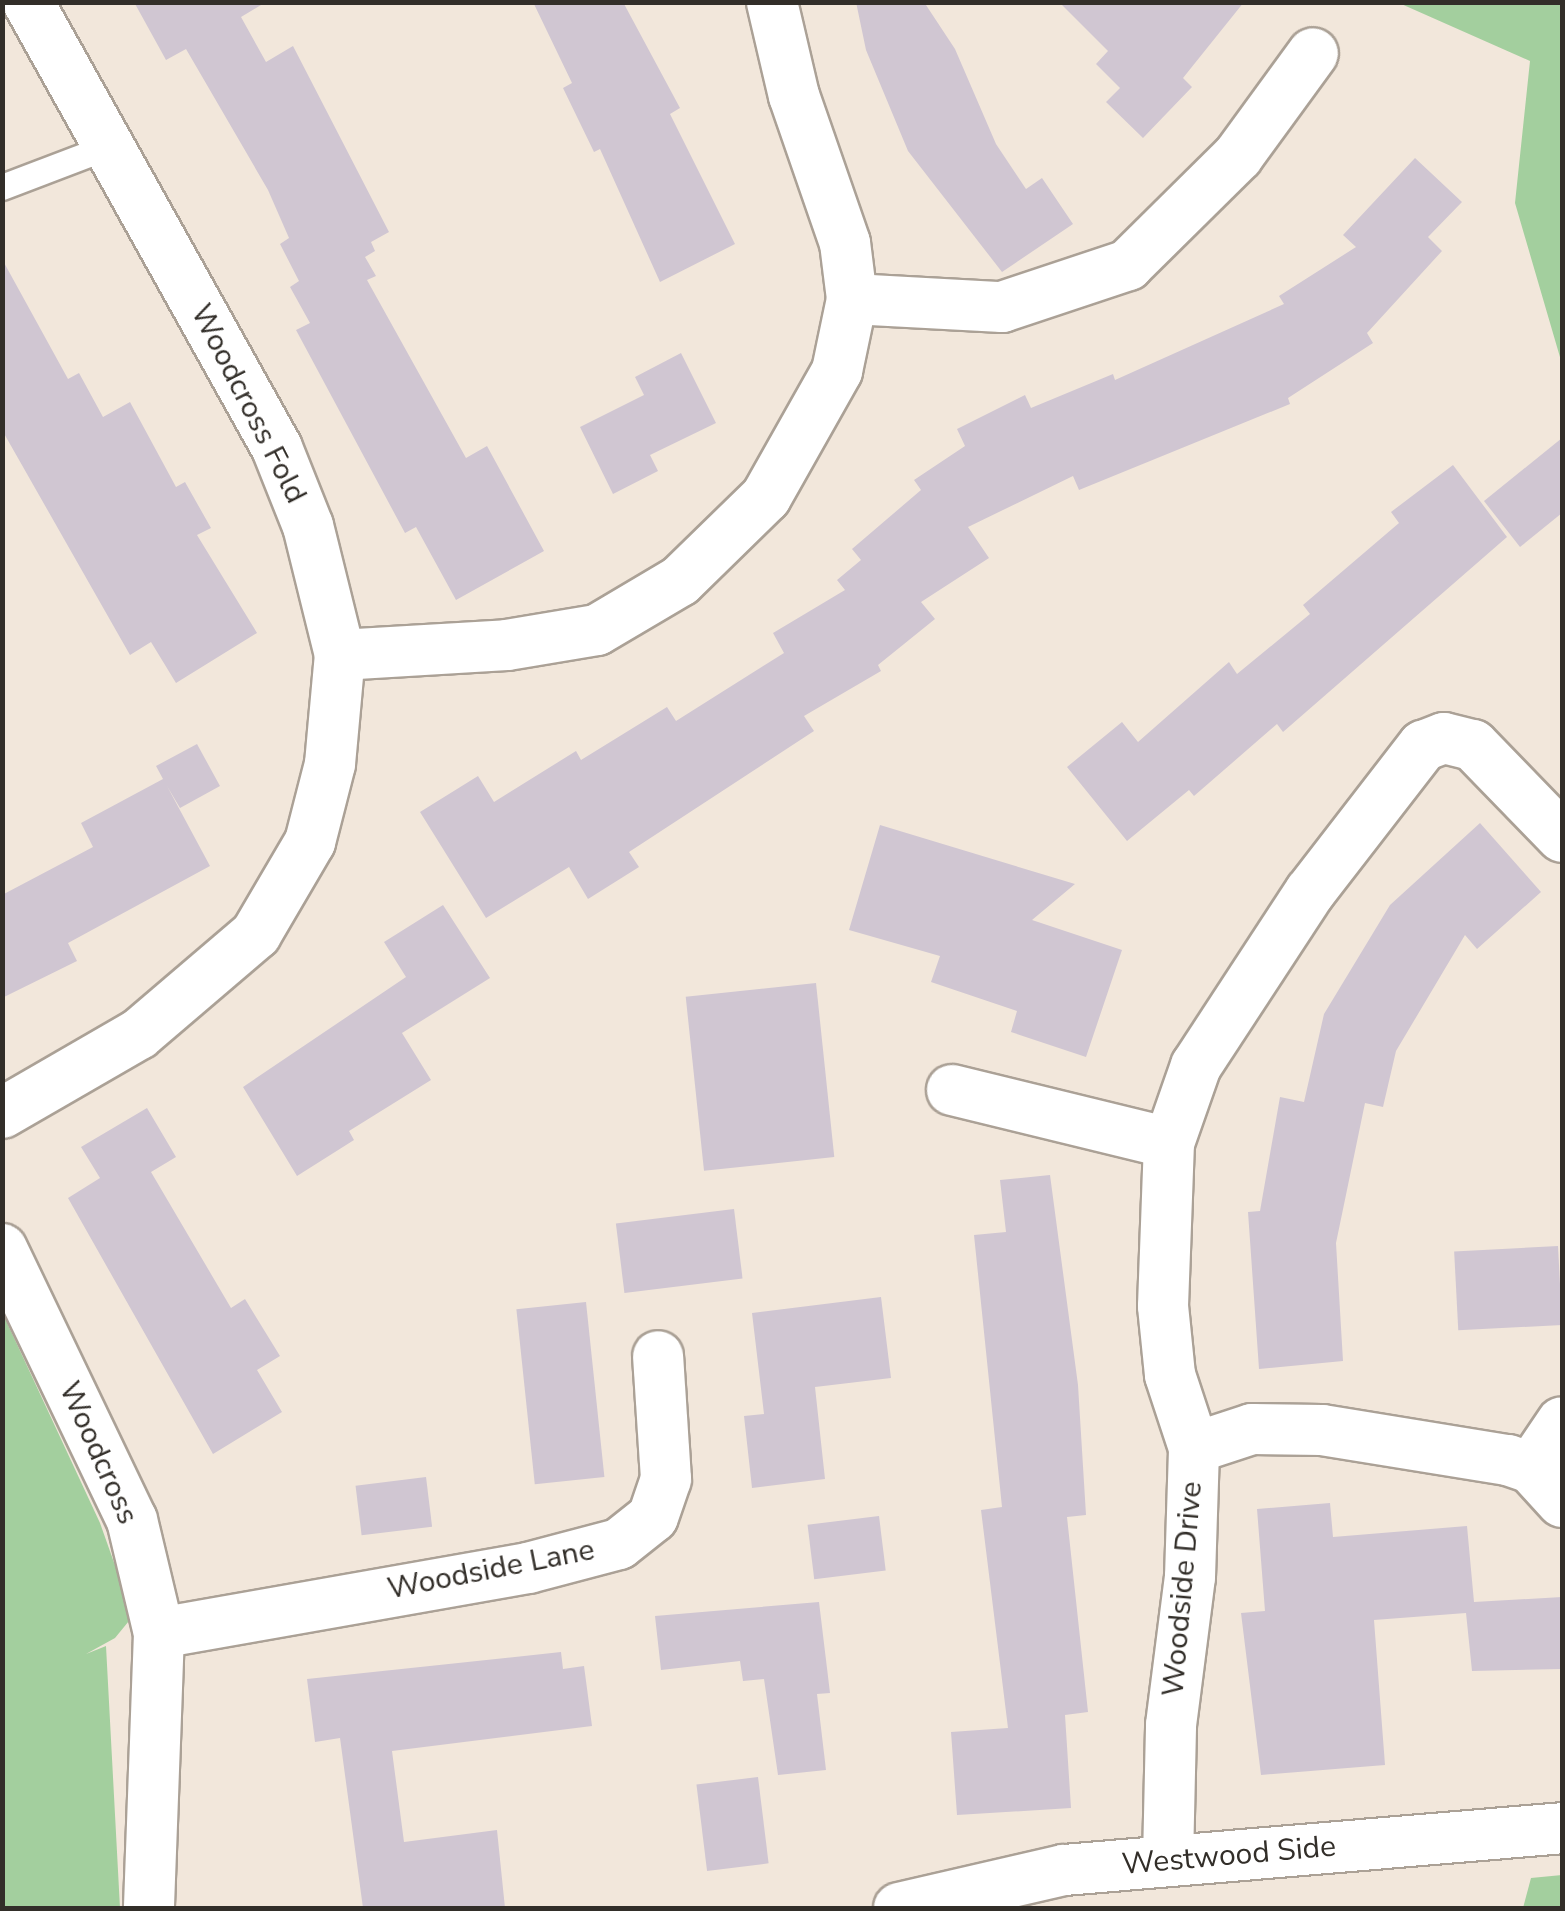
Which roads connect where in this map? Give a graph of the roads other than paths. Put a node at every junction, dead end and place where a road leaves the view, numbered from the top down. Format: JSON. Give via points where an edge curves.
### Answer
{"nodes":[{"id":1,"x":28,"y":2,"type":"edge"},
{"id":2,"x":772,"y":2,"type":"edge"},
{"id":3,"x":1313,"y":54,"type":"dead end"},
{"id":4,"x":108,"y":146,"type":"junction"},
{"id":5,"x":2,"y":187,"type":"edge"},
{"id":6,"x":852,"y":299,"type":"junction"},
{"id":7,"x":340,"y":654,"type":"junction"},
{"id":8,"x":1562,"y":837,"type":"edge"},
{"id":9,"x":952,"y":1090,"type":"dead end"},
{"id":10,"x":2,"y":1113,"type":"edge"},
{"id":11,"x":1169,"y":1142,"type":"junction"},
{"id":12,"x":2,"y":1249,"type":"edge"},
{"id":13,"x":658,"y":1356,"type":"dead end"},
{"id":14,"x":1562,"y":1422,"type":"edge"},
{"id":15,"x":1194,"y":1448,"type":"junction"},
{"id":16,"x":1547,"y":1485,"type":"edge"},
{"id":17,"x":159,"y":1633,"type":"junction"},
{"id":18,"x":1562,"y":1828,"type":"edge"},
{"id":19,"x":1168,"y":1860,"type":"junction"},
{"id":20,"x":148,"y":1908,"type":"edge"},
{"id":21,"x":899,"y":1908,"type":"edge"}],
"edges":[{"from":1,"to":4,"type":"street","name":"Woodcross Fold"},
{"from":2,"to":6,"type":"street","via":[[794,96],[845,242]]},
{"from":3,"to":6,"type":"street","via":[[1238,156],[1128,265],[1002,307]]},
{"from":4,"to":5,"type":"lane"},
{"from":4,"to":7,"type":"street","name":"Woodcross Fold","via":[[277,448],[308,526]]},
{"from":6,"to":7,"type":"street","via":[[837,371],[766,497],[680,580],[597,630],[507,646]]},
{"from":7,"to":10,"type":"street","name":"Woodcross Fold","via":[[330,764],[310,842],[256,934],[139,1034]]},
{"from":8,"to":11,"type":"street","name":"Woodside Drive","via":[[1474,746],[1444,738],[1423,746],[1378,797],[1250,980],[1196,1066]]},
{"from":9,"to":11,"type":"street"},
{"from":11,"to":15,"type":"street","name":"Woodside Drive","via":[[1163,1306],[1170,1376]]},
{"from":12,"to":17,"type":"street","name":"Woodcross","via":[[132,1520]]},
{"from":13,"to":17,"type":"street","name":"Woodside Lane","via":[[666,1479],[653,1517],[619,1544],[528,1568]]},
{"from":14,"to":16,"type":"street"},
{"from":15,"to":16,"type":"street","via":[[1252,1429],[1322,1430]]},
{"from":15,"to":19,"type":"street","name":"Woodside Drive","via":[[1190,1577],[1171,1725]]},
{"from":17,"to":20,"type":"street","name":"Woodcross"},
{"from":18,"to":19,"type":"street","name":"Westwood Side"},
{"from":19,"to":21,"type":"street","name":"Westwood Side","via":[[1064,1870]]}]}
